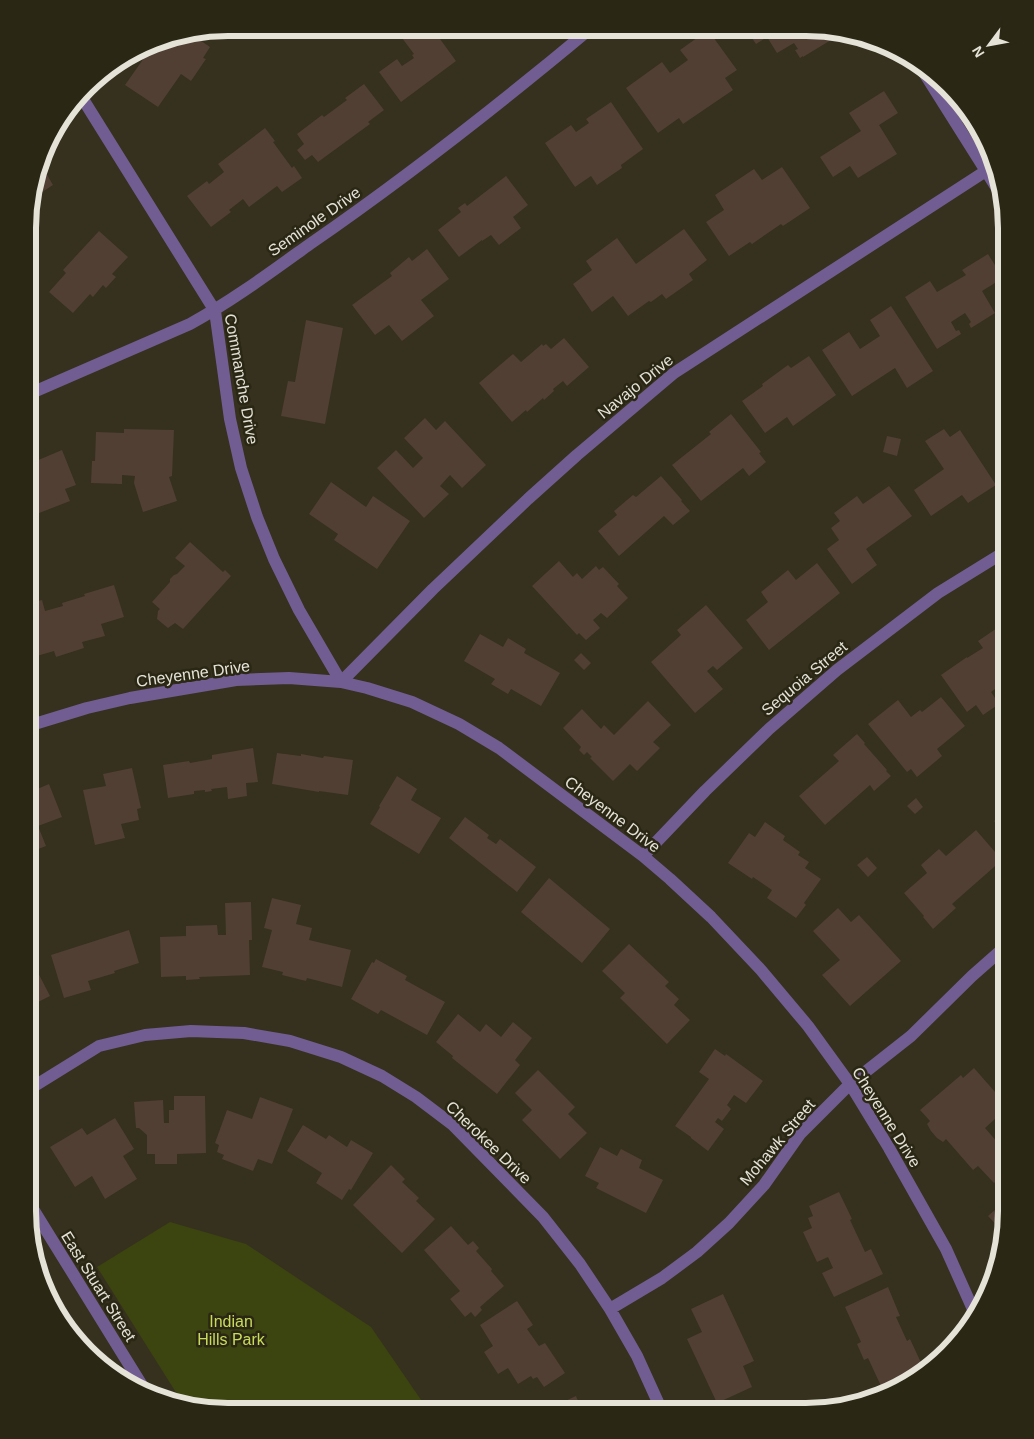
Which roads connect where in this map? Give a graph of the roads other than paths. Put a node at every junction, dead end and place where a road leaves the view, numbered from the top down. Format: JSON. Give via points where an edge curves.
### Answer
{"nodes":[{"id":1,"x":580,"y":36,"type":"edge"},
{"id":2,"x":932,"y":84,"type":"edge"},
{"id":3,"x":84,"y":102,"type":"edge"},
{"id":4,"x":988,"y":168,"type":"edge"},
{"id":5,"x":989,"y":169,"type":"edge"},
{"id":6,"x":215,"y":311,"type":"junction"},
{"id":7,"x":36,"y":391,"type":"edge"},
{"id":8,"x":998,"y":555,"type":"edge"},
{"id":9,"x":341,"y":682,"type":"junction"},
{"id":10,"x":36,"y":724,"type":"edge"},
{"id":11,"x":643,"y":856,"type":"junction"},
{"id":12,"x":998,"y":953,"type":"edge"},
{"id":13,"x":850,"y":1084,"type":"junction"},
{"id":14,"x":36,"y":1085,"type":"edge"},
{"id":15,"x":36,"y":1216,"type":"edge"},
{"id":16,"x":972,"y":1307,"type":"edge"},
{"id":17,"x":610,"y":1309,"type":"junction"},
{"id":18,"x":138,"y":1380,"type":"edge"},
{"id":19,"x":658,"y":1403,"type":"edge"}],
"edges":[{"from":1,"to":6,"type":"street","name":"Seminole Drive","via":[[434,155]]},
{"from":2,"to":4,"type":"street"},
{"from":3,"to":6,"type":"street","name":"Commanche Drive"},
{"from":5,"to":9,"type":"street","name":"Navajo Drive","via":[[674,373],[528,499]]},
{"from":6,"to":7,"type":"street","name":"Seminole Drive"},
{"from":6,"to":9,"type":"street","name":"Commanche Drive","via":[[230,419],[257,517],[299,610]]},
{"from":8,"to":11,"type":"street","name":"Sequoia Street","via":[[938,593],[837,670],[769,728]]},
{"from":9,"to":10,"type":"street","name":"Cheyenne Drive","via":[[288,678],[236,680],[130,698]]},
{"from":9,"to":11,"type":"street","name":"Cheyenne Drive","via":[[412,702],[460,724],[499,748]]},
{"from":11,"to":13,"type":"street","name":"Cheyenne Drive","via":[[711,917],[761,970],[808,1026]]},
{"from":12,"to":13,"type":"street","name":"Mohawk Street","via":[[911,1036]]},
{"from":13,"to":16,"type":"street","name":"Cheyenne Drive","via":[[946,1249]]},
{"from":13,"to":17,"type":"street","name":"Mohawk Street","via":[[800,1134],[764,1185],[729,1223],[662,1278]]},
{"from":14,"to":17,"type":"street","name":"Cherokee Drive","via":[[99,1046],[145,1035],[191,1031],[244,1033],[290,1041],[340,1057],[416,1097],[453,1125],[542,1217],[580,1264]]},
{"from":15,"to":18,"type":"street","name":"East Stuart Street"},
{"from":17,"to":19,"type":"street","name":"Cherokee Drive"}]}
